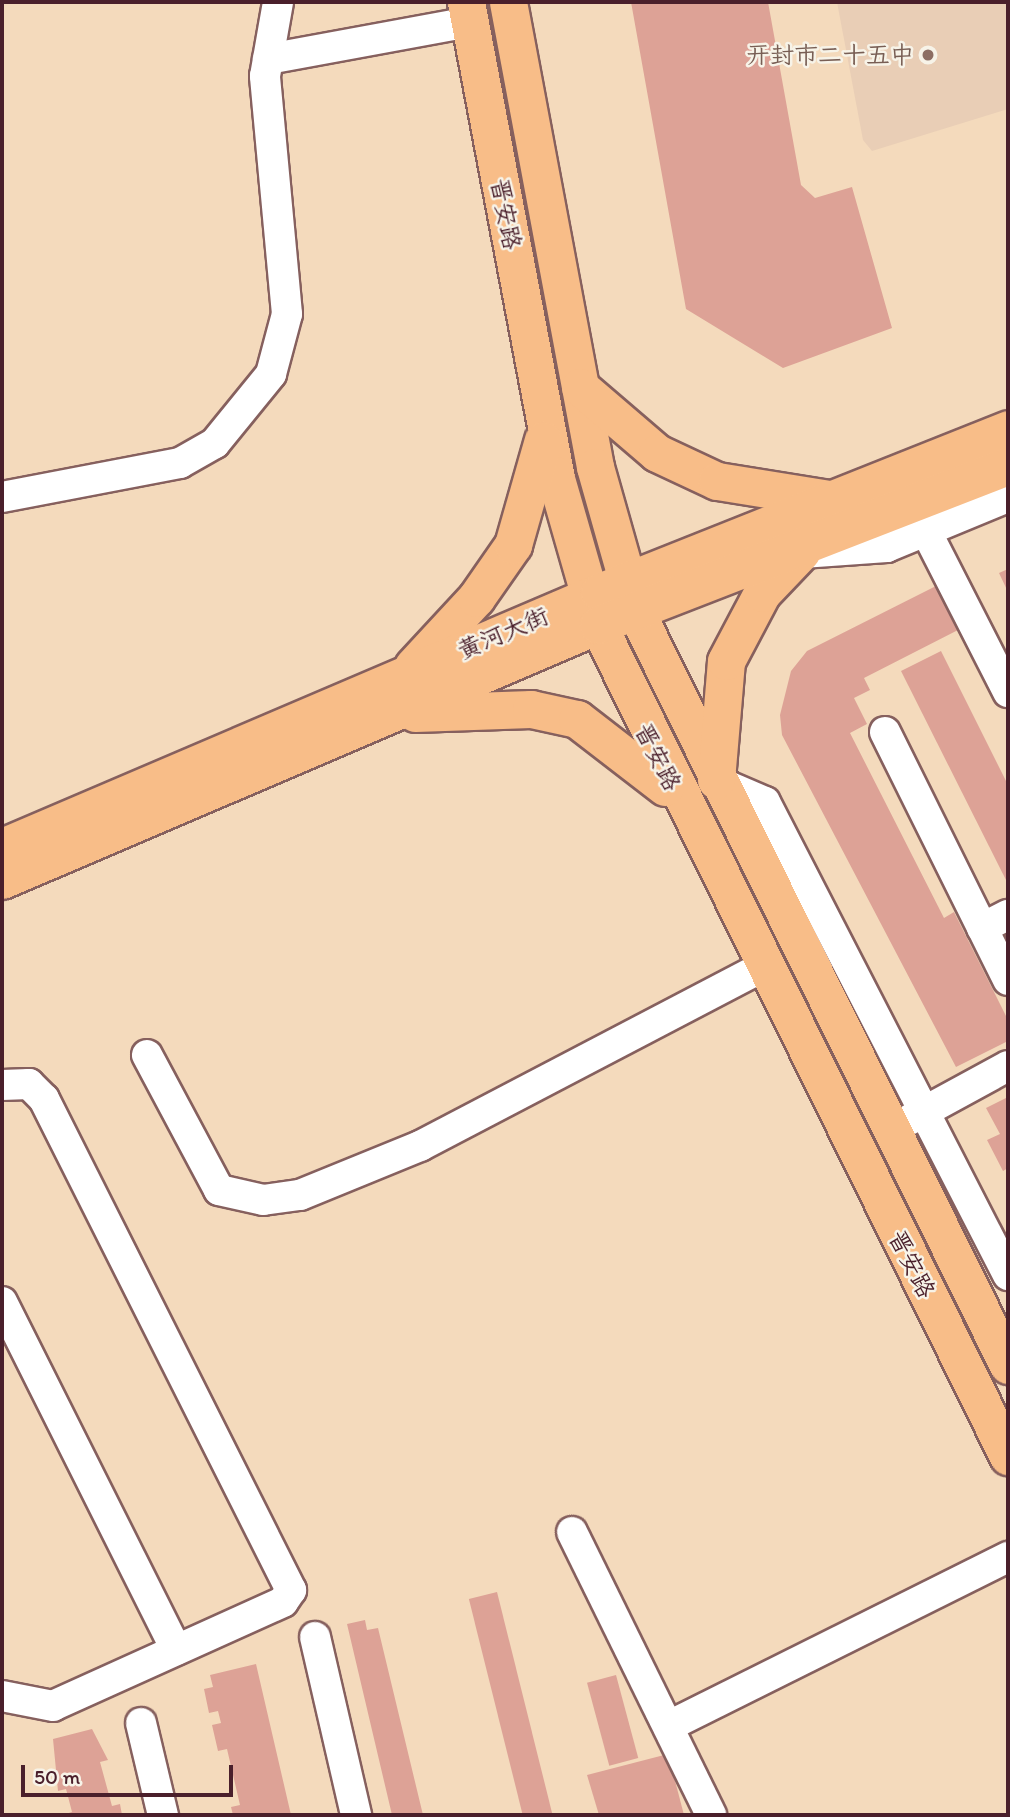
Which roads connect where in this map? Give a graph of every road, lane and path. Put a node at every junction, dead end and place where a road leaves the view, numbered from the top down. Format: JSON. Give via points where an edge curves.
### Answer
{"nodes":[{"id":1,"x":278,"y":2,"type":"edge"},
{"id":2,"x":508,"y":2,"type":"edge"},
{"id":3,"x":468,"y":12,"type":"edge"},
{"id":4,"x":268,"y":60,"type":"junction"},
{"id":5,"x":580,"y":387,"type":"junction"},
{"id":6,"x":546,"y":428,"type":"junction"},
{"id":7,"x":1008,"y":429,"type":"edge"},
{"id":8,"x":1008,"y":466,"type":"edge"},
{"id":9,"x":1008,"y":497,"type":"edge"},
{"id":10,"x":2,"y":498,"type":"edge"},
{"id":11,"x":831,"y":500,"type":"junction"},
{"id":12,"x":926,"y":531,"type":"junction"},
{"id":13,"x":798,"y":550,"type":"junction"},
{"id":14,"x":631,"y":596,"type":"junction"},
{"id":15,"x":593,"y":611,"type":"junction"},
{"id":16,"x":406,"y":674,"type":"junction"},
{"id":17,"x":1008,"y":692,"type":"edge"},
{"id":18,"x":389,"y":714,"type":"junction"},
{"id":19,"x":885,"y":732,"type":"dead end"},
{"id":20,"x":716,"y":781,"type":"junction"},
{"id":21,"x":680,"y":800,"type":"junction"},
{"id":22,"x":2,"y":847,"type":"edge"},
{"id":23,"x":2,"y":880,"type":"edge"},
{"id":24,"x":995,"y":921,"type":"edge"},
{"id":25,"x":763,"y":967,"type":"junction"},
{"id":26,"x":1008,"y":980,"type":"edge"},
{"id":27,"x":147,"y":1055,"type":"dead end"},
{"id":28,"x":1008,"y":1066,"type":"edge"},
{"id":29,"x":2,"y":1085,"type":"edge"},
{"id":30,"x":924,"y":1111,"type":"junction"},
{"id":31,"x":890,"y":1130,"type":"junction"},
{"id":32,"x":1008,"y":1275,"type":"edge"},
{"id":33,"x":2,"y":1302,"type":"edge"},
{"id":34,"x":1008,"y":1365,"type":"edge"},
{"id":35,"x":1008,"y":1456,"type":"edge"},
{"id":36,"x":572,"y":1532,"type":"dead end"},
{"id":37,"x":1008,"y":1557,"type":"edge"},
{"id":38,"x":316,"y":1637,"type":"dead end"},
{"id":39,"x":176,"y":1650,"type":"junction"},
{"id":40,"x":2,"y":1696,"type":"edge"},
{"id":41,"x":141,"y":1723,"type":"dead end"},
{"id":42,"x":669,"y":1726,"type":"junction"},
{"id":43,"x":163,"y":1815,"type":"edge"},
{"id":44,"x":356,"y":1815,"type":"edge"},
{"id":45,"x":711,"y":1815,"type":"edge"}],
"edges":[{"from":1,"to":4,"type":"street"},
{"from":2,"to":5,"type":"main road","name":"晋安路"},
{"from":3,"to":4,"type":"street"},
{"from":3,"to":6,"type":"main road","name":"晋安路"},
{"from":4,"to":10,"type":"street","via":[[287,314],[271,374],[215,443],[180,463]]},
{"from":5,"to":11,"type":"main road","via":[[657,453],[717,481]]},
{"from":5,"to":14,"type":"main road","name":"晋安路"},
{"from":6,"to":15,"type":"main road","name":"晋安路"},
{"from":6,"to":16,"type":"main road","via":[[513,545],[476,598]]},
{"from":7,"to":11,"type":"main road","name":"黄河大街"},
{"from":8,"to":13,"type":"main road","name":"黄河大街"},
{"from":9,"to":12,"type":"street"},
{"from":11,"to":14,"type":"main road","name":"黄河大街"},
{"from":12,"to":13,"type":"street","via":[[887,547]]},
{"from":12,"to":17,"type":"street"},
{"from":13,"to":14,"type":"main road","name":"黄河大街"},
{"from":13,"to":20,"type":"main road","via":[[762,593],[726,661]]},
{"from":14,"to":15,"type":"main road","name":"黄河大街"},
{"from":14,"to":20,"type":"main road","name":"晋安路"},
{"from":15,"to":16,"type":"main road","name":"黄河大街"},
{"from":15,"to":18,"type":"main road","name":"黄河大街"},
{"from":15,"to":21,"type":"main road","name":"晋安路"},
{"from":16,"to":22,"type":"main road","name":"黄河大街"},
{"from":18,"to":21,"type":"main road","via":[[531,709],[577,719]]},
{"from":18,"to":23,"type":"main road","name":"黄河大街"},
{"from":19,"to":24,"type":"street"},
{"from":20,"to":30,"type":"street","via":[[765,802]]},
{"from":20,"to":31,"type":"main road","name":"晋安路"},
{"from":21,"to":25,"type":"main road","name":"晋安路"},
{"from":24,"to":26,"type":"street"},
{"from":25,"to":27,"type":"street","via":[[420,1146],[300,1195],[263,1200],[219,1190]]},
{"from":25,"to":35,"type":"main road","name":"晋安路"},
{"from":28,"to":30,"type":"street"},
{"from":29,"to":39,"type":"street","via":[[29,1084],[44,1099],[287,1577],[291,1590],[283,1602]]},
{"from":30,"to":31,"type":"street"},
{"from":30,"to":32,"type":"street"},
{"from":31,"to":34,"type":"main road","name":"晋安路"},
{"from":33,"to":39,"type":"street"},
{"from":36,"to":42,"type":"street"},
{"from":37,"to":42,"type":"street"},
{"from":38,"to":44,"type":"street"},
{"from":39,"to":40,"type":"street","via":[[53,1706]]},
{"from":41,"to":43,"type":"street"},
{"from":42,"to":45,"type":"street"}]}
